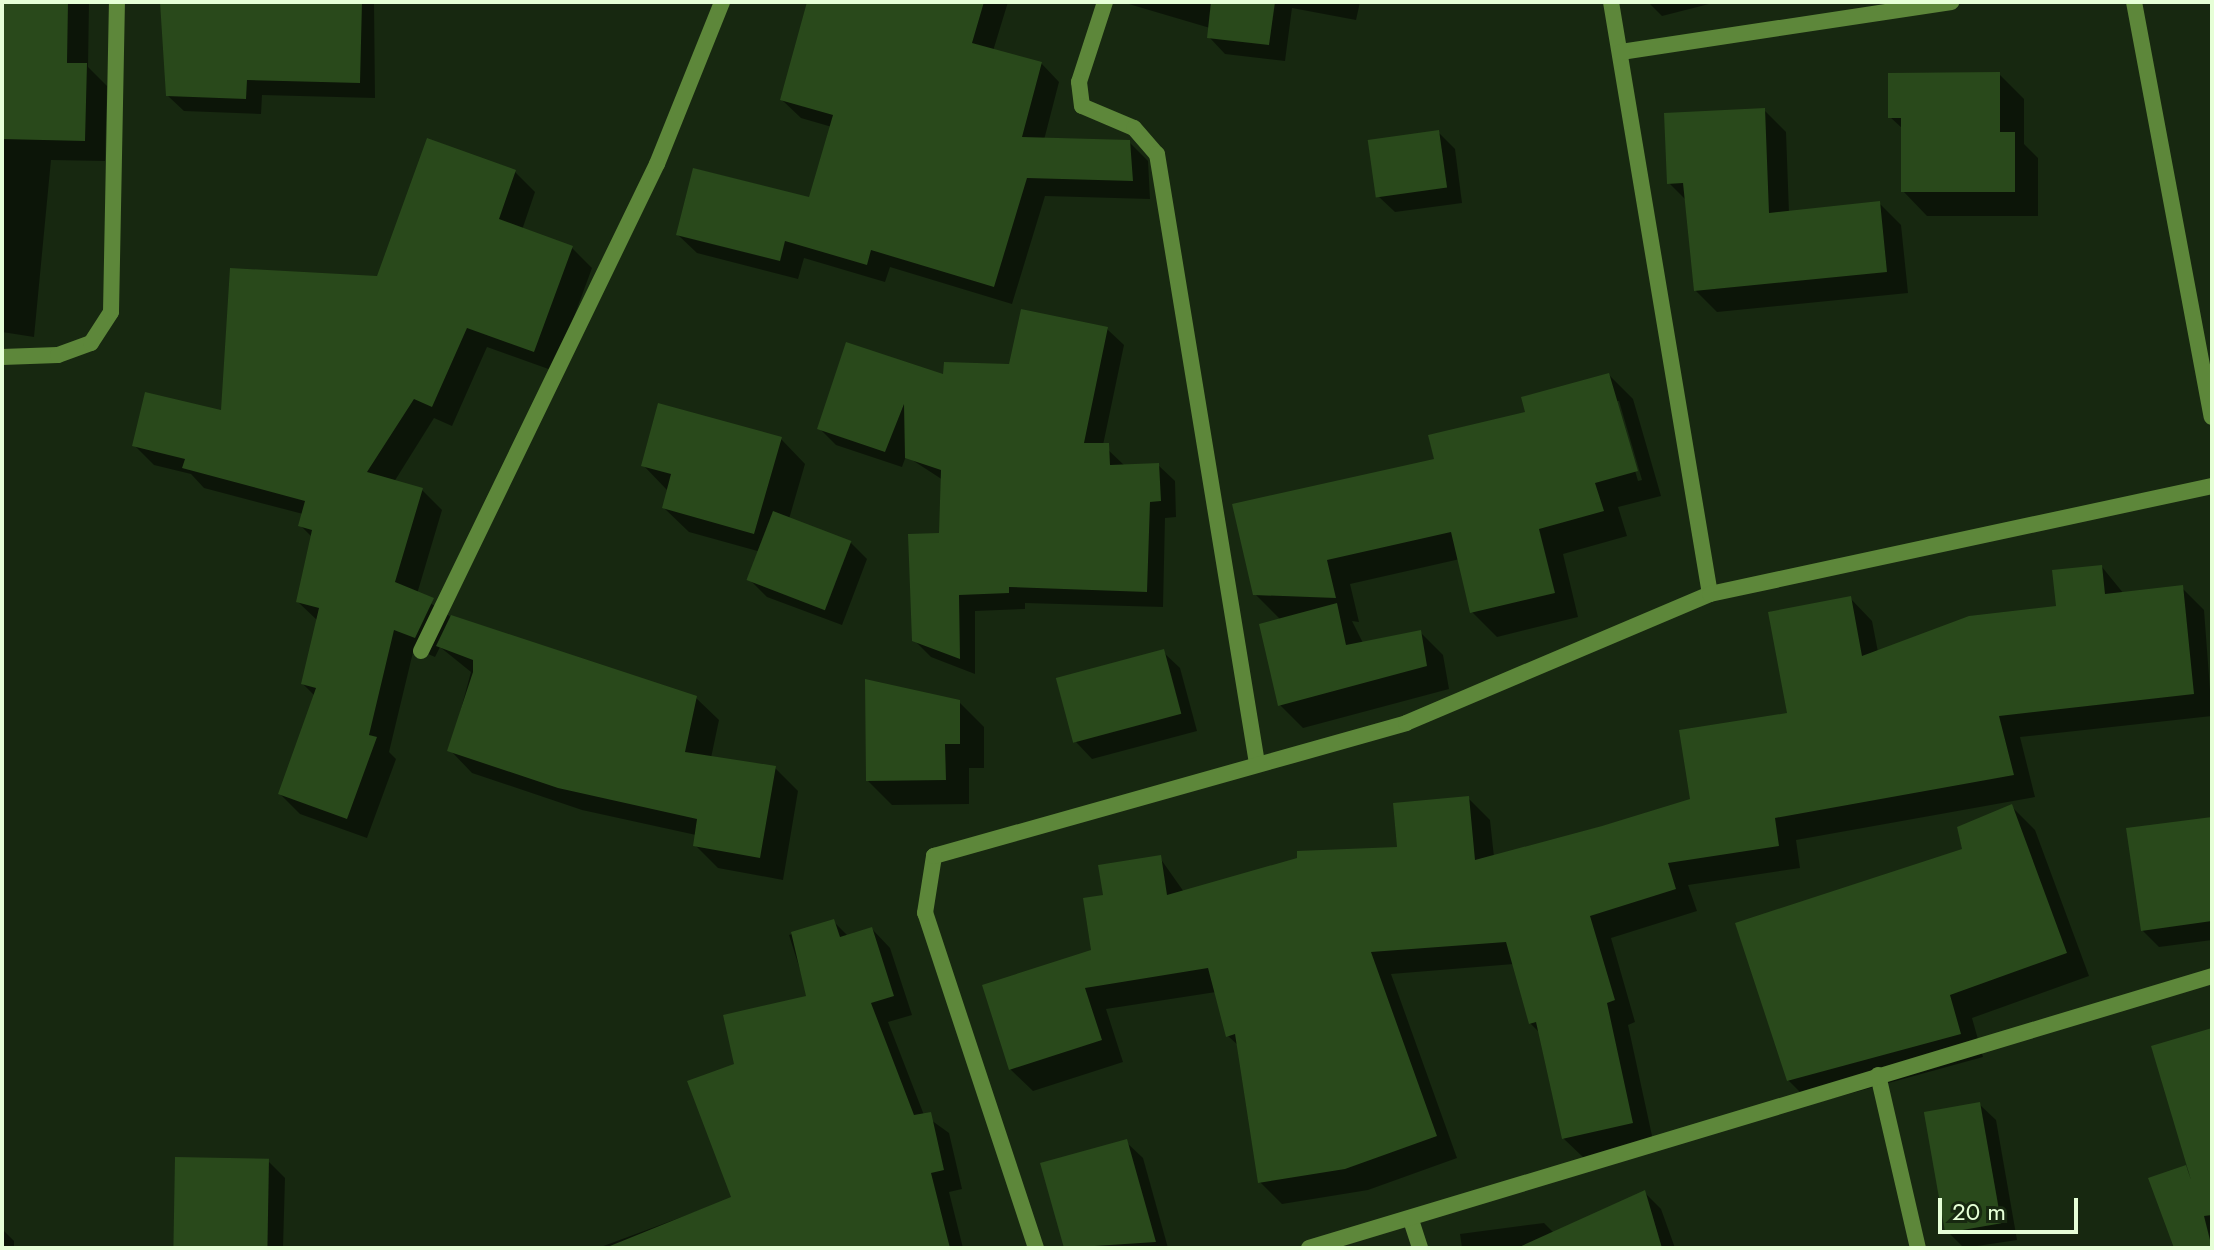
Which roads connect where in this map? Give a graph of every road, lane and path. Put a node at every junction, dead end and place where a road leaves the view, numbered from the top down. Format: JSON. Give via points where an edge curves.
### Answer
{"nodes":[{"id":1,"x":117,"y":2,"type":"edge"},
{"id":2,"x":722,"y":2,"type":"edge"},
{"id":3,"x":1105,"y":2,"type":"edge"},
{"id":4,"x":1611,"y":2,"type":"edge"},
{"id":5,"x":1951,"y":2,"type":"edge"},
{"id":6,"x":2134,"y":2,"type":"edge"},
{"id":7,"x":1621,"y":52,"type":"junction"},
{"id":8,"x":2,"y":357,"type":"edge"},
{"id":9,"x":2212,"y":417,"type":"edge"},
{"id":10,"x":2212,"y":486,"type":"edge"},
{"id":11,"x":1710,"y":594,"type":"junction"},
{"id":12,"x":421,"y":651,"type":"dead end"},
{"id":13,"x":1257,"y":763,"type":"junction"},
{"id":14,"x":2212,"y":976,"type":"edge"},
{"id":15,"x":1878,"y":1075,"type":"junction"},
{"id":16,"x":1411,"y":1220,"type":"junction"},
{"id":17,"x":1036,"y":1248,"type":"edge"},
{"id":18,"x":1309,"y":1248,"type":"edge"},
{"id":19,"x":1420,"y":1248,"type":"edge"},
{"id":20,"x":1918,"y":1248,"type":"edge"}],
"edges":[{"from":1,"to":8,"type":"street","via":[[111,312],[91,343],[58,355]]},
{"from":2,"to":12,"type":"street","via":[[657,164]]},
{"from":3,"to":13,"type":"street","via":[[1079,82],[1082,106],[1134,128],[1157,154]]},
{"from":4,"to":7,"type":"street"},
{"from":5,"to":7,"type":"street"},
{"from":6,"to":9,"type":"street"},
{"from":7,"to":11,"type":"street"},
{"from":10,"to":11,"type":"street"},
{"from":11,"to":13,"type":"street","via":[[1406,723]]},
{"from":13,"to":17,"type":"street","via":[[934,856],[925,913]]},
{"from":14,"to":15,"type":"street"},
{"from":15,"to":16,"type":"street"},
{"from":15,"to":20,"type":"street"},
{"from":16,"to":18,"type":"street"},
{"from":16,"to":19,"type":"street"}]}
